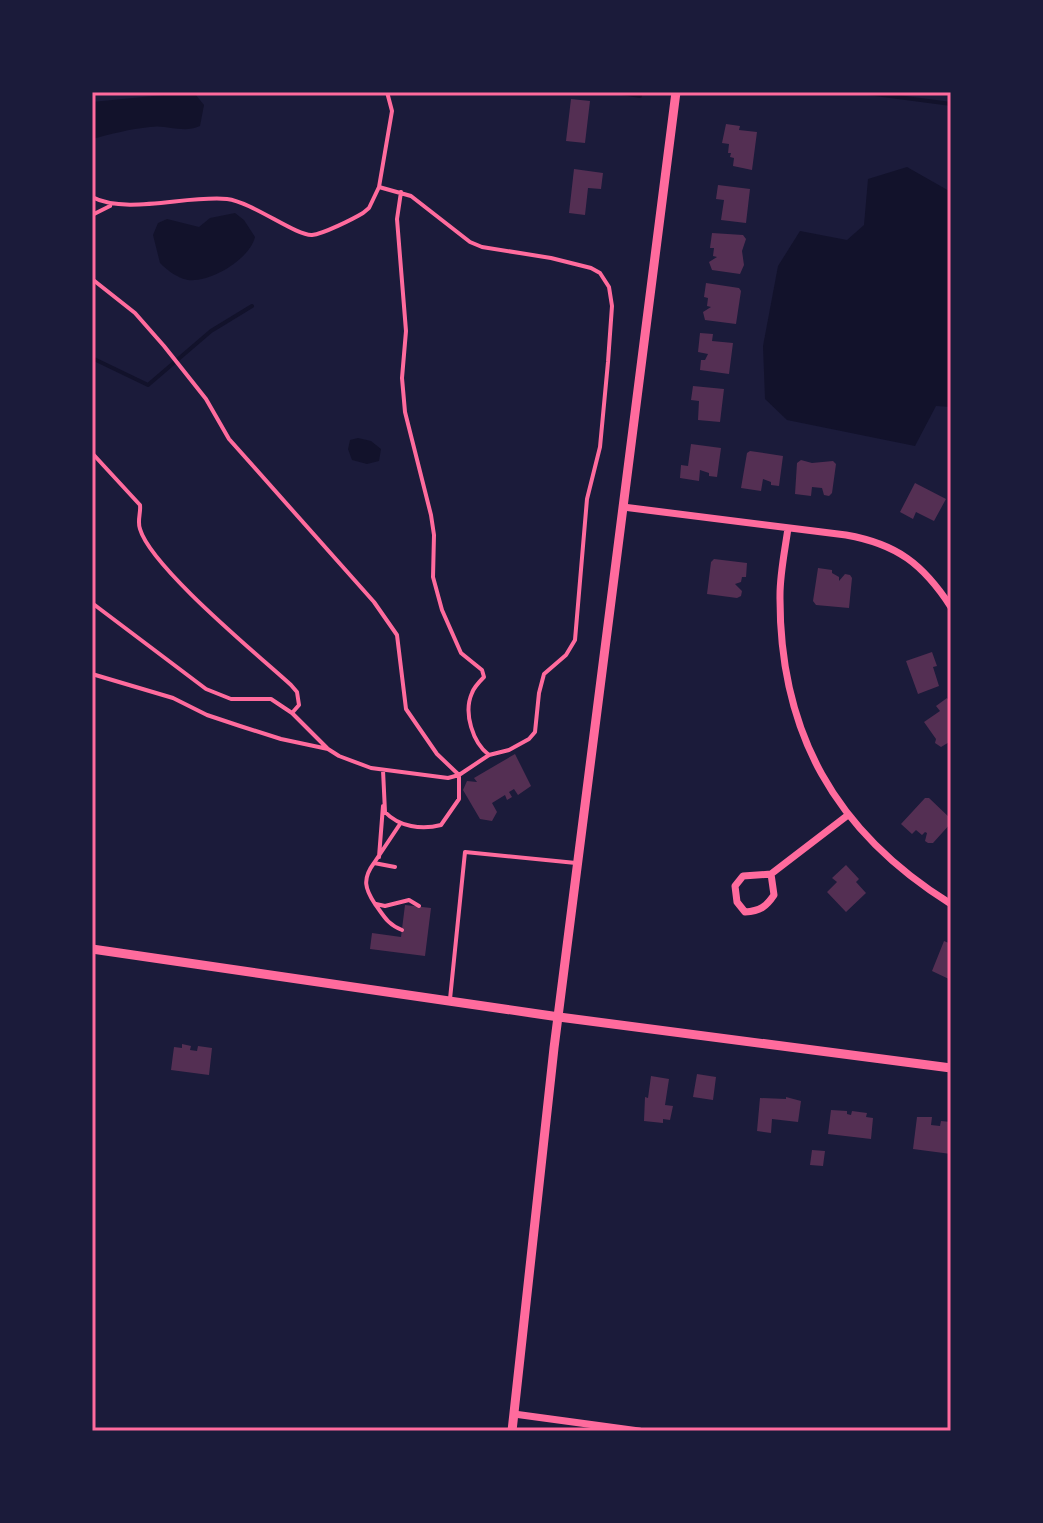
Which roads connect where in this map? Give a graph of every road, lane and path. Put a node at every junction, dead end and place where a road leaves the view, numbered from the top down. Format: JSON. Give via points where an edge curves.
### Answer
{"nodes":[{"id":1,"x":387,"y":92,"type":"edge"},
{"id":2,"x":676,"y":92,"type":"edge"},
{"id":3,"x":379,"y":187,"type":"junction"},
{"id":4,"x":401,"y":192,"type":"junction"},
{"id":5,"x":92,"y":197,"type":"edge"},
{"id":6,"x":112,"y":205,"type":"junction"},
{"id":7,"x":92,"y":215,"type":"edge"},
{"id":8,"x":92,"y":279,"type":"edge"},
{"id":9,"x":92,"y":453,"type":"edge"},
{"id":10,"x":623,"y":507,"type":"junction"},
{"id":11,"x":788,"y":528,"type":"junction"},
{"id":12,"x":92,"y":603,"type":"edge"},
{"id":13,"x":951,"y":607,"type":"edge"},
{"id":14,"x":92,"y":674,"type":"edge"},
{"id":15,"x":292,"y":713,"type":"junction"},
{"id":16,"x":328,"y":749,"type":"junction"},
{"id":17,"x":489,"y":755,"type":"junction"},
{"id":18,"x":383,"y":770,"type":"junction"},
{"id":19,"x":459,"y":775,"type":"junction"},
{"id":20,"x":383,"y":804,"type":"junction"},
{"id":21,"x":848,"y":815,"type":"junction"},
{"id":22,"x":400,"y":824,"type":"junction"},
{"id":23,"x":378,"y":858,"type":"junction"},
{"id":24,"x":374,"y":863,"type":"junction"},
{"id":25,"x":578,"y":863,"type":"junction"},
{"id":26,"x":395,"y":867,"type":"dead end"},
{"id":27,"x":771,"y":874,"type":"junction"},
{"id":28,"x":376,"y":904,"type":"junction"},
{"id":29,"x":951,"y":904,"type":"edge"},
{"id":30,"x":419,"y":906,"type":"dead end"},
{"id":31,"x":402,"y":930,"type":"dead end"},
{"id":32,"x":92,"y":949,"type":"edge"},
{"id":33,"x":449,"y":1001,"type":"junction"},
{"id":34,"x":559,"y":1017,"type":"junction"},
{"id":35,"x":951,"y":1068,"type":"edge"},
{"id":36,"x":514,"y":1414,"type":"junction"},
{"id":37,"x":512,"y":1431,"type":"edge"},
{"id":38,"x":639,"y":1431,"type":"edge"}],
"edges":[{"from":1,"to":3,"type":"lane","via":[[392,111]]},
{"from":2,"to":10,"type":"street"},
{"from":3,"to":4,"type":"lane"},
{"from":3,"to":6,"type":"lane","via":[[363,213],[313,235],[224,199]]},
{"from":4,"to":17,"type":"lane","via":[[397,219],[406,331],[403,400],[431,515],[433,577],[442,610],[461,653],[484,677],[475,686],[469,715],[480,748]]},
{"from":4,"to":17,"type":"lane","via":[[482,247],[591,268],[609,287],[612,306],[575,640],[544,674],[535,732],[509,750]]},
{"from":5,"to":6,"type":"lane"},
{"from":6,"to":7,"type":"lane"},
{"from":8,"to":19,"type":"lane","via":[[135,313],[206,399],[229,439],[389,623],[400,649],[406,709],[437,754]]},
{"from":9,"to":15,"type":"lane","via":[[140,505],[141,534],[167,568],[297,692],[299,705]]},
{"from":10,"to":11,"type":"street"},
{"from":10,"to":25,"type":"street"},
{"from":11,"to":13,"type":"street","via":[[863,538],[898,551],[933,579]]},
{"from":11,"to":21,"type":"street","via":[[780,592],[788,680],[800,731]]},
{"from":12,"to":15,"type":"lane","via":[[206,689],[231,699],[271,699]]},
{"from":14,"to":16,"type":"lane","via":[[163,694],[267,735]]},
{"from":15,"to":16,"type":"lane"},
{"from":16,"to":18,"type":"lane"},
{"from":17,"to":19,"type":"lane"},
{"from":18,"to":19,"type":"lane"},
{"from":18,"to":20,"type":"lane"},
{"from":19,"to":22,"type":"lane","via":[[459,799],[441,825]]},
{"from":20,"to":22,"type":"lane"},
{"from":20,"to":23,"type":"lane"},
{"from":21,"to":27,"type":"street"},
{"from":21,"to":29,"type":"street","via":[[901,870]]},
{"from":22,"to":23,"type":"lane"},
{"from":23,"to":24,"type":"lane"},
{"from":24,"to":26,"type":"lane"},
{"from":24,"to":28,"type":"lane","via":[[367,872],[366,890]]},
{"from":25,"to":33,"type":"lane","via":[[465,852]]},
{"from":25,"to":34,"type":"street"},
{"from":27,"to":27,"type":"street","via":[[743,876],[735,886],[745,912],[767,906],[774,895]]},
{"from":28,"to":30,"type":"lane","via":[[409,900]]},
{"from":28,"to":31,"type":"lane","via":[[380,914]]},
{"from":32,"to":33,"type":"street"},
{"from":33,"to":34,"type":"street"},
{"from":34,"to":35,"type":"street"},
{"from":34,"to":36,"type":"street"},
{"from":36,"to":37,"type":"street"},
{"from":36,"to":38,"type":"street"}]}
